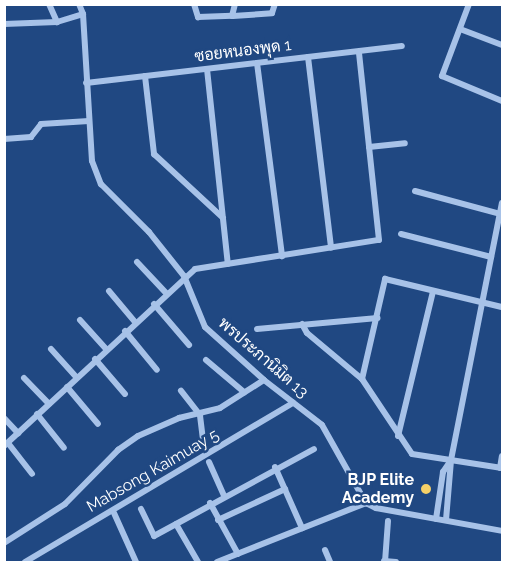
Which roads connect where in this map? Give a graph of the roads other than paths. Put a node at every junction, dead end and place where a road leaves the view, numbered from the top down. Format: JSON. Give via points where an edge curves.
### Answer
{"nodes":[{"id":1,"x":49,"y":4,"type":"edge"},
{"id":2,"x":79,"y":4,"type":"edge"},
{"id":3,"x":194,"y":4,"type":"edge"},
{"id":4,"x":235,"y":4,"type":"edge"},
{"id":5,"x":275,"y":4,"type":"edge"},
{"id":6,"x":469,"y":4,"type":"edge"},
{"id":7,"x":83,"y":14,"type":"junction"},
{"id":8,"x":233,"y":16,"type":"junction"},
{"id":9,"x":57,"y":22,"type":"junction"},
{"id":10,"x":4,"y":24,"type":"edge"},
{"id":11,"x":460,"y":29,"type":"junction"},
{"id":12,"x":502,"y":45,"type":"edge"},
{"id":13,"x":402,"y":46,"type":"dead end"},
{"id":14,"x":359,"y":52,"type":"junction"},
{"id":15,"x":308,"y":57,"type":"junction"},
{"id":16,"x":257,"y":63,"type":"junction"},
{"id":17,"x":207,"y":69,"type":"junction"},
{"id":18,"x":145,"y":76,"type":"junction"},
{"id":19,"x":86,"y":83,"type":"junction"},
{"id":20,"x":502,"y":101,"type":"edge"},
{"id":21,"x":89,"y":121,"type":"junction"},
{"id":22,"x":4,"y":139,"type":"edge"},
{"id":23,"x":405,"y":143,"type":"dead end"},
{"id":24,"x":369,"y":147,"type":"junction"},
{"id":25,"x":415,"y":191,"type":"dead end"},
{"id":26,"x":502,"y":203,"type":"edge"},
{"id":27,"x":500,"y":214,"type":"junction"},
{"id":28,"x":223,"y":218,"type":"junction"},
{"id":29,"x":401,"y":234,"type":"dead end"},
{"id":30,"x":331,"y":248,"type":"junction"},
{"id":31,"x":282,"y":256,"type":"junction"},
{"id":32,"x":491,"y":257,"type":"junction"},
{"id":33,"x":137,"y":262,"type":"dead end"},
{"id":34,"x":228,"y":264,"type":"junction"},
{"id":35,"x":184,"y":276,"type":"junction"},
{"id":36,"x":109,"y":291,"type":"dead end"},
{"id":37,"x":433,"y":291,"type":"junction"},
{"id":38,"x":166,"y":293,"type":"junction"},
{"id":39,"x":482,"y":302,"type":"junction"},
{"id":40,"x":154,"y":304,"type":"junction"},
{"id":41,"x":502,"y":307,"type":"edge"},
{"id":42,"x":377,"y":318,"type":"junction"},
{"id":43,"x":80,"y":320,"type":"dead end"},
{"id":44,"x":135,"y":322,"type":"junction"},
{"id":45,"x":302,"y":324,"type":"junction"},
{"id":46,"x":257,"y":329,"type":"dead end"},
{"id":47,"x":125,"y":332,"type":"junction"},
{"id":48,"x":189,"y":345,"type":"dead end"},
{"id":49,"x":51,"y":349,"type":"dead end"},
{"id":50,"x":106,"y":349,"type":"junction"},
{"id":51,"x":95,"y":359,"type":"junction"},
{"id":52,"x":206,"y":360,"type":"dead end"},
{"id":53,"x":157,"y":370,"type":"dead end"},
{"id":54,"x":76,"y":377,"type":"junction"},
{"id":55,"x":24,"y":378,"type":"dead end"},
{"id":56,"x":362,"y":379,"type":"junction"},
{"id":57,"x":264,"y":380,"type":"junction"},
{"id":58,"x":67,"y":387,"type":"junction"},
{"id":59,"x":181,"y":391,"type":"dead end"},
{"id":60,"x":244,"y":392,"type":"junction"},
{"id":61,"x":125,"y":394,"type":"dead end"},
{"id":62,"x":294,"y":403,"type":"junction"},
{"id":63,"x":49,"y":404,"type":"junction"},
{"id":64,"x":37,"y":414,"type":"junction"},
{"id":65,"x":200,"y":415,"type":"junction"},
{"id":66,"x":4,"y":418,"type":"edge"},
{"id":67,"x":98,"y":424,"type":"dead end"},
{"id":68,"x":18,"y":433,"type":"junction"},
{"id":69,"x":399,"y":436,"type":"junction"},
{"id":70,"x":6,"y":444,"type":"edge"},
{"id":71,"x":64,"y":448,"type":"dead end"},
{"id":72,"x":314,"y":449,"type":"dead end"},
{"id":73,"x":502,"y":456,"type":"edge"},
{"id":74,"x":451,"y":460,"type":"junction"},
{"id":75,"x":209,"y":462,"type":"dead end"},
{"id":76,"x":275,"y":467,"type":"junction"},
{"id":77,"x":157,"y":468,"type":"dead end"},
{"id":78,"x":501,"y":468,"type":"edge"},
{"id":79,"x":32,"y":474,"type":"dead end"},
{"id":80,"x":285,"y":489,"type":"junction"},
{"id":81,"x":224,"y":495,"type":"junction"},
{"id":82,"x":366,"y":502,"type":"junction"},
{"id":83,"x":210,"y":503,"type":"junction"},
{"id":84,"x":141,"y":509,"type":"dead end"},
{"id":85,"x":114,"y":513,"type":"dead end"},
{"id":86,"x":436,"y":519,"type":"junction"},
{"id":87,"x":218,"y":520,"type":"junction"},
{"id":88,"x":446,"y":520,"type":"junction"},
{"id":89,"x":388,"y":521,"type":"dead end"},
{"id":90,"x":176,"y":524,"type":"junction"},
{"id":91,"x":302,"y":528,"type":"junction"},
{"id":92,"x":502,"y":531,"type":"edge"},
{"id":93,"x":4,"y":543,"type":"edge"},
{"id":94,"x":325,"y":550,"type":"dead end"},
{"id":95,"x":238,"y":554,"type":"junction"},
{"id":96,"x":25,"y":562,"type":"edge"},
{"id":97,"x":136,"y":562,"type":"edge"},
{"id":98,"x":198,"y":562,"type":"edge"},
{"id":99,"x":217,"y":562,"type":"edge"},
{"id":100,"x":330,"y":562,"type":"edge"},
{"id":101,"x":384,"y":562,"type":"edge"},
{"id":102,"x":396,"y":562,"type":"edge"}],
"edges":[{"from":1,"to":9,"type":"street"},
{"from":2,"to":7,"type":"street","name":"พรประภานิมิต 13"},
{"from":3,"to":8,"type":"street","via":[[196,17]]},
{"from":4,"to":8,"type":"street"},
{"from":5,"to":8,"type":"street","via":[[272,13]]},
{"from":6,"to":11,"type":"street"},
{"from":7,"to":9,"type":"street"},
{"from":7,"to":19,"type":"street","name":"พรประภานิมิต 13"},
{"from":9,"to":10,"type":"street"},
{"from":11,"to":12,"type":"street"},
{"from":11,"to":20,"type":"street","via":[[442,76]]},
{"from":13,"to":14,"type":"street","name":"ซอยหนองพุด 1"},
{"from":14,"to":15,"type":"street","name":"ซอยหนองพุด 1"},
{"from":14,"to":24,"type":"street"},
{"from":15,"to":16,"type":"street","name":"ซอยหนองพุด 1"},
{"from":15,"to":30,"type":"street"},
{"from":16,"to":17,"type":"street","name":"ซอยหนองพุด 1"},
{"from":16,"to":31,"type":"street"},
{"from":17,"to":18,"type":"street","name":"ซอยหนองพุด 1"},
{"from":17,"to":28,"type":"street"},
{"from":18,"to":19,"type":"street","name":"ซอยหนองพุด 1"},
{"from":18,"to":28,"type":"street","via":[[154,154]]},
{"from":19,"to":21,"type":"street","name":"พรประภานิมิต 13"},
{"from":21,"to":22,"type":"street","via":[[41,124],[31,137]]},
{"from":21,"to":35,"type":"street","name":"พรประภานิมิต 13","via":[[92,161],[101,184],[149,231]]},
{"from":23,"to":24,"type":"street"},
{"from":24,"to":30,"type":"street","via":[[380,240]]},
{"from":25,"to":27,"type":"street"},
{"from":26,"to":27,"type":"street"},
{"from":27,"to":32,"type":"street"},
{"from":28,"to":34,"type":"street"},
{"from":29,"to":32,"type":"street"},
{"from":30,"to":31,"type":"street"},
{"from":31,"to":34,"type":"street"},
{"from":32,"to":39,"type":"street"},
{"from":33,"to":38,"type":"street"},
{"from":34,"to":35,"type":"street","via":[[195,269]]},
{"from":35,"to":38,"type":"street"},
{"from":35,"to":57,"type":"street","name":"พรประภานิมิต 13","via":[[205,327]]},
{"from":36,"to":44,"type":"street"},
{"from":37,"to":39,"type":"street"},
{"from":37,"to":42,"type":"street","via":[[385,279]]},
{"from":37,"to":69,"type":"street"},
{"from":38,"to":40,"type":"street"},
{"from":39,"to":41,"type":"street"},
{"from":39,"to":74,"type":"street"},
{"from":40,"to":44,"type":"street"},
{"from":40,"to":48,"type":"street"},
{"from":42,"to":45,"type":"street"},
{"from":42,"to":56,"type":"street"},
{"from":43,"to":50,"type":"street"},
{"from":44,"to":47,"type":"street"},
{"from":45,"to":46,"type":"street"},
{"from":45,"to":56,"type":"street","via":[[306,333]]},
{"from":47,"to":50,"type":"street"},
{"from":47,"to":53,"type":"street"},
{"from":49,"to":54,"type":"street"},
{"from":50,"to":51,"type":"street"},
{"from":51,"to":54,"type":"street"},
{"from":51,"to":61,"type":"street"},
{"from":52,"to":60,"type":"street"},
{"from":54,"to":58,"type":"street"},
{"from":55,"to":63,"type":"street"},
{"from":56,"to":69,"type":"street"},
{"from":57,"to":60,"type":"street"},
{"from":57,"to":62,"type":"street","name":"พรประภานิมิต 13"},
{"from":58,"to":63,"type":"street"},
{"from":58,"to":67,"type":"street"},
{"from":59,"to":65,"type":"street"},
{"from":60,"to":65,"type":"street"},
{"from":62,"to":82,"type":"street","name":"พรประภานิมิต 13","via":[[322,425]]},
{"from":62,"to":96,"type":"street","name":"Mabsong Kaimuay 5"},
{"from":63,"to":64,"type":"street"},
{"from":64,"to":68,"type":"street"},
{"from":64,"to":71,"type":"street"},
{"from":65,"to":77,"type":"street","via":[[203,440]]},
{"from":65,"to":93,"type":"street","via":[[179,418],[138,436],[118,450],[65,504]]},
{"from":66,"to":68,"type":"street"},
{"from":68,"to":70,"type":"street"},
{"from":69,"to":74,"type":"street","via":[[412,454]]},
{"from":70,"to":79,"type":"street"},
{"from":72,"to":76,"type":"street"},
{"from":73,"to":78,"type":"street"},
{"from":74,"to":78,"type":"street"},
{"from":74,"to":86,"type":"street","via":[[443,472]]},
{"from":74,"to":88,"type":"street"},
{"from":75,"to":81,"type":"street"},
{"from":76,"to":80,"type":"street"},
{"from":76,"to":81,"type":"street"},
{"from":80,"to":87,"type":"street"},
{"from":80,"to":91,"type":"street"},
{"from":81,"to":83,"type":"street"},
{"from":82,"to":86,"type":"street"},
{"from":82,"to":91,"type":"street"},
{"from":83,"to":87,"type":"street"},
{"from":83,"to":90,"type":"street"},
{"from":84,"to":90,"type":"street","via":[[154,536]]},
{"from":85,"to":97,"type":"street"},
{"from":86,"to":88,"type":"street"},
{"from":87,"to":95,"type":"street"},
{"from":88,"to":92,"type":"street"},
{"from":89,"to":101,"type":"street"},
{"from":90,"to":98,"type":"street"},
{"from":91,"to":95,"type":"street"},
{"from":94,"to":100,"type":"street"},
{"from":95,"to":99,"type":"street"},
{"from":101,"to":102,"type":"street"}]}
